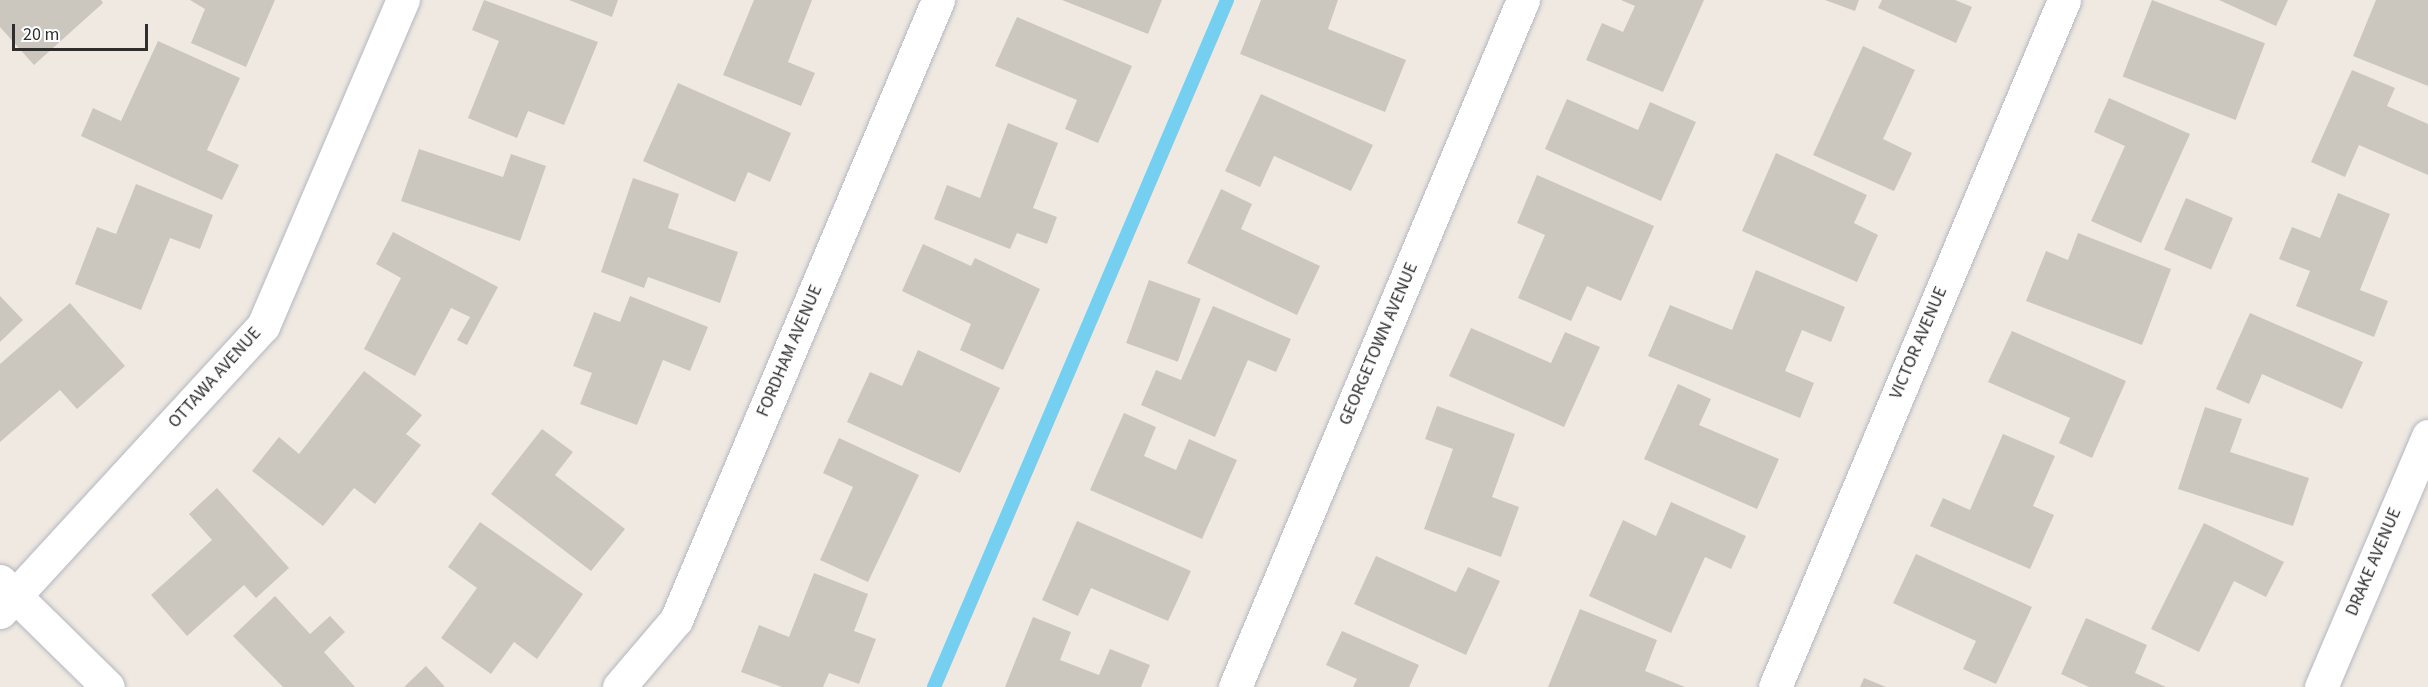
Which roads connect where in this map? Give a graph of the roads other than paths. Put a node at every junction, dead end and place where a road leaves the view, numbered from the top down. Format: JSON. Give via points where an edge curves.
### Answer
{"nodes":[{"id":1,"x":403,"y":0,"type":"edge"},
{"id":2,"x":938,"y":0,"type":"edge"},
{"id":3,"x":1523,"y":0,"type":"edge"},
{"id":4,"x":2064,"y":0,"type":"edge"},
{"id":5,"x":2428,"y":436,"type":"edge"},
{"id":6,"x":5,"y":596,"type":"edge"},
{"id":7,"x":108,"y":687,"type":"edge"},
{"id":8,"x":619,"y":687,"type":"edge"},
{"id":9,"x":1235,"y":687,"type":"edge"},
{"id":10,"x":1774,"y":687,"type":"edge"},
{"id":11,"x":2321,"y":687,"type":"edge"}],
"edges":[{"from":1,"to":6,"type":"street","name":"OTTAWA AVENUE","via":[[263,326]]},
{"from":2,"to":8,"type":"street","name":"FORDHAM AVENUE","via":[[676,620]]},
{"from":3,"to":9,"type":"street","name":"GEORGETOWN AVENUE"},
{"from":4,"to":10,"type":"street","name":"VICTOR AVENUE"},
{"from":5,"to":11,"type":"street","name":"DRAKE AVENUE"},
{"from":6,"to":7,"type":"street"}]}
